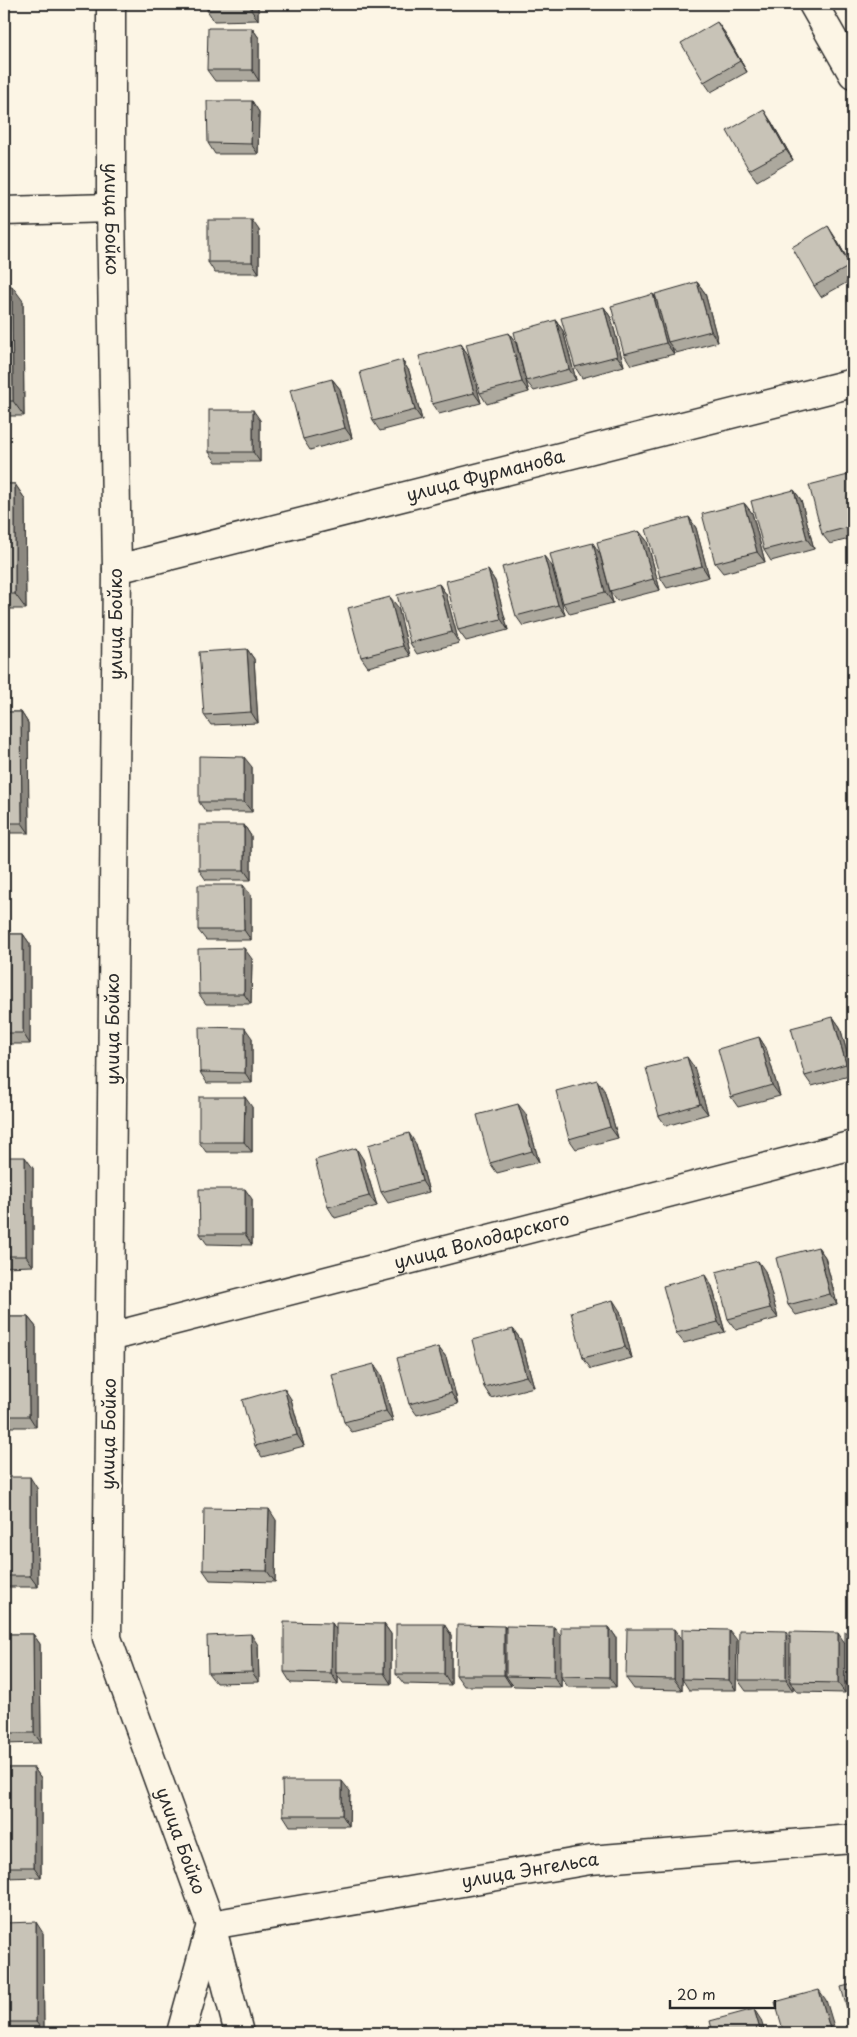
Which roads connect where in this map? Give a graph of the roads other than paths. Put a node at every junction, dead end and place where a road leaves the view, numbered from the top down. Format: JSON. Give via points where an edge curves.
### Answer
{"nodes":[{"id":1,"x":111,"y":4,"type":"edge"},
{"id":2,"x":813,"y":4,"type":"edge"},
{"id":3,"x":853,"y":74,"type":"edge"},
{"id":4,"x":111,"y":208,"type":"junction"},
{"id":5,"x":4,"y":211,"type":"edge"},
{"id":6,"x":853,"y":383,"type":"edge"},
{"id":7,"x":117,"y":569,"type":"junction"},
{"id":8,"x":853,"y":1145,"type":"edge"},
{"id":9,"x":110,"y":1337,"type":"junction"},
{"id":10,"x":853,"y":1839,"type":"edge"},
{"id":11,"x":211,"y":1925,"type":"junction"},
{"id":12,"x":181,"y":2033,"type":"edge"},
{"id":13,"x":239,"y":2033,"type":"edge"}],
"edges":[{"from":1,"to":4,"type":"street","name":"улица Бойко"},
{"from":2,"to":3,"type":"street"},
{"from":4,"to":5,"type":"street"},
{"from":4,"to":7,"type":"street","name":"улица Бойко"},
{"from":6,"to":7,"type":"street","name":"улица Фурманова"},
{"from":7,"to":9,"type":"street","name":"улица Бойко"},
{"from":8,"to":9,"type":"street","name":"улица Володарского"},
{"from":9,"to":11,"type":"street","name":"улица Бойко","via":[[107,1638]]},
{"from":10,"to":11,"type":"street","name":"улица Энгельса","via":[[590,1860]]},
{"from":11,"to":12,"type":"street"},
{"from":11,"to":13,"type":"street","name":"улица Бойко"}]}
